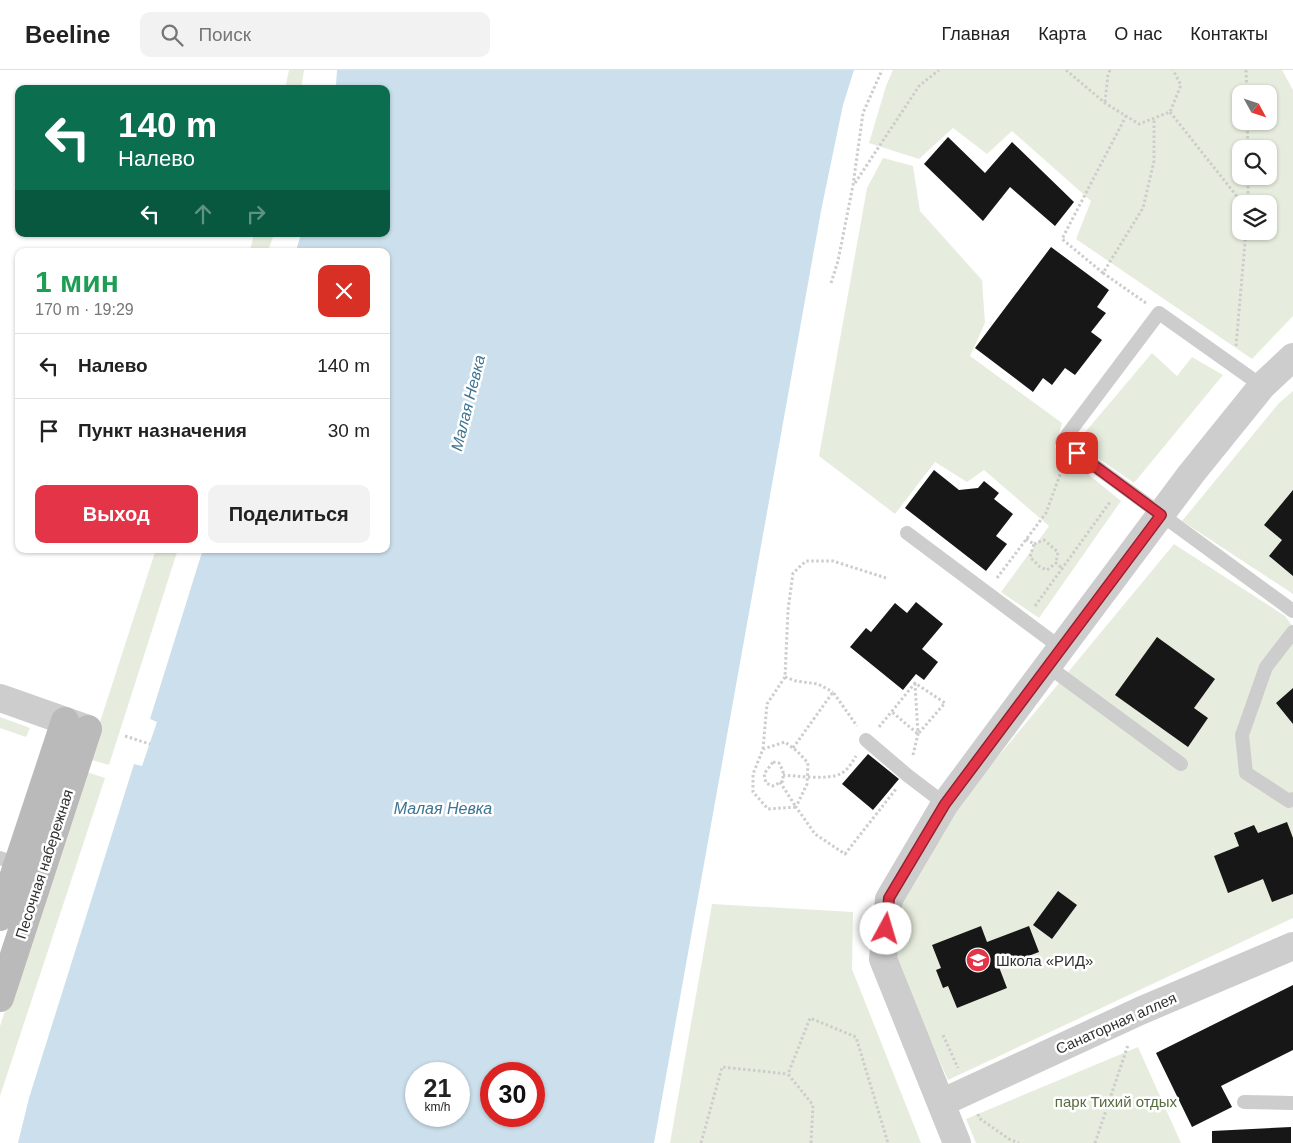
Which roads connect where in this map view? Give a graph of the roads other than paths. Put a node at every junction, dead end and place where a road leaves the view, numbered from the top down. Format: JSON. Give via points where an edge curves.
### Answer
{"nodes":[{"id":1,"x":1293,"y":357,"type":"edge"},
{"id":2,"x":1262,"y":386,"type":"junction"},
{"id":3,"x":1161,"y":515,"type":"junction"},
{"id":4,"x":907,"y":533,"type":"dead end"},
{"id":5,"x":1293,"y":611,"type":"edge"},
{"id":6,"x":1293,"y":632,"type":"edge"},
{"id":7,"x":1055,"y":658,"type":"junction"},
{"id":8,"x":0,"y":698,"type":"edge"},
{"id":9,"x":76,"y":725,"type":"junction"},
{"id":10,"x":866,"y":740,"type":"road end"},
{"id":11,"x":1181,"y":764,"type":"dead end"},
{"id":12,"x":1293,"y":799,"type":"edge"},
{"id":13,"x":945,"y":804,"type":"junction"},
{"id":14,"x":0,"y":917,"type":"edge"},
{"id":15,"x":1293,"y":946,"type":"edge"},
{"id":16,"x":0,"y":998,"type":"edge"},
{"id":17,"x":941,"y":1102,"type":"junction"},
{"id":18,"x":1244,"y":1102,"type":"dead end"},
{"id":19,"x":1293,"y":1103,"type":"edge"},
{"id":20,"x":957,"y":1143,"type":"edge"}],
"edges":[{"from":1,"to":2,"type":"street"},
{"from":2,"to":3,"type":"street"},
{"from":2,"to":3,"type":"lane","via":[[1159,313],[1062,442]]},
{"from":3,"to":5,"type":"lane"},
{"from":3,"to":7,"type":"street"},
{"from":4,"to":7,"type":"lane","via":[[1024,620]]},
{"from":6,"to":12,"type":"lane","via":[[1266,667],[1242,735],[1246,773],[1289,801]]},
{"from":7,"to":11,"type":"lane"},
{"from":7,"to":13,"type":"street"},
{"from":8,"to":9,"type":"street"},
{"from":9,"to":14,"type":"main road","name":"Песочная набережная"},
{"from":9,"to":16,"type":"main road","name":"Песочная набережная"},
{"from":10,"to":13,"type":"lane"},
{"from":13,"to":17,"type":"street","via":[[889,898],[883,959]]},
{"from":15,"to":17,"type":"street","name":"Санаторная аллея","via":[[1140,1011]]},
{"from":17,"to":20,"type":"street"},
{"from":18,"to":19,"type":"lane"}]}
